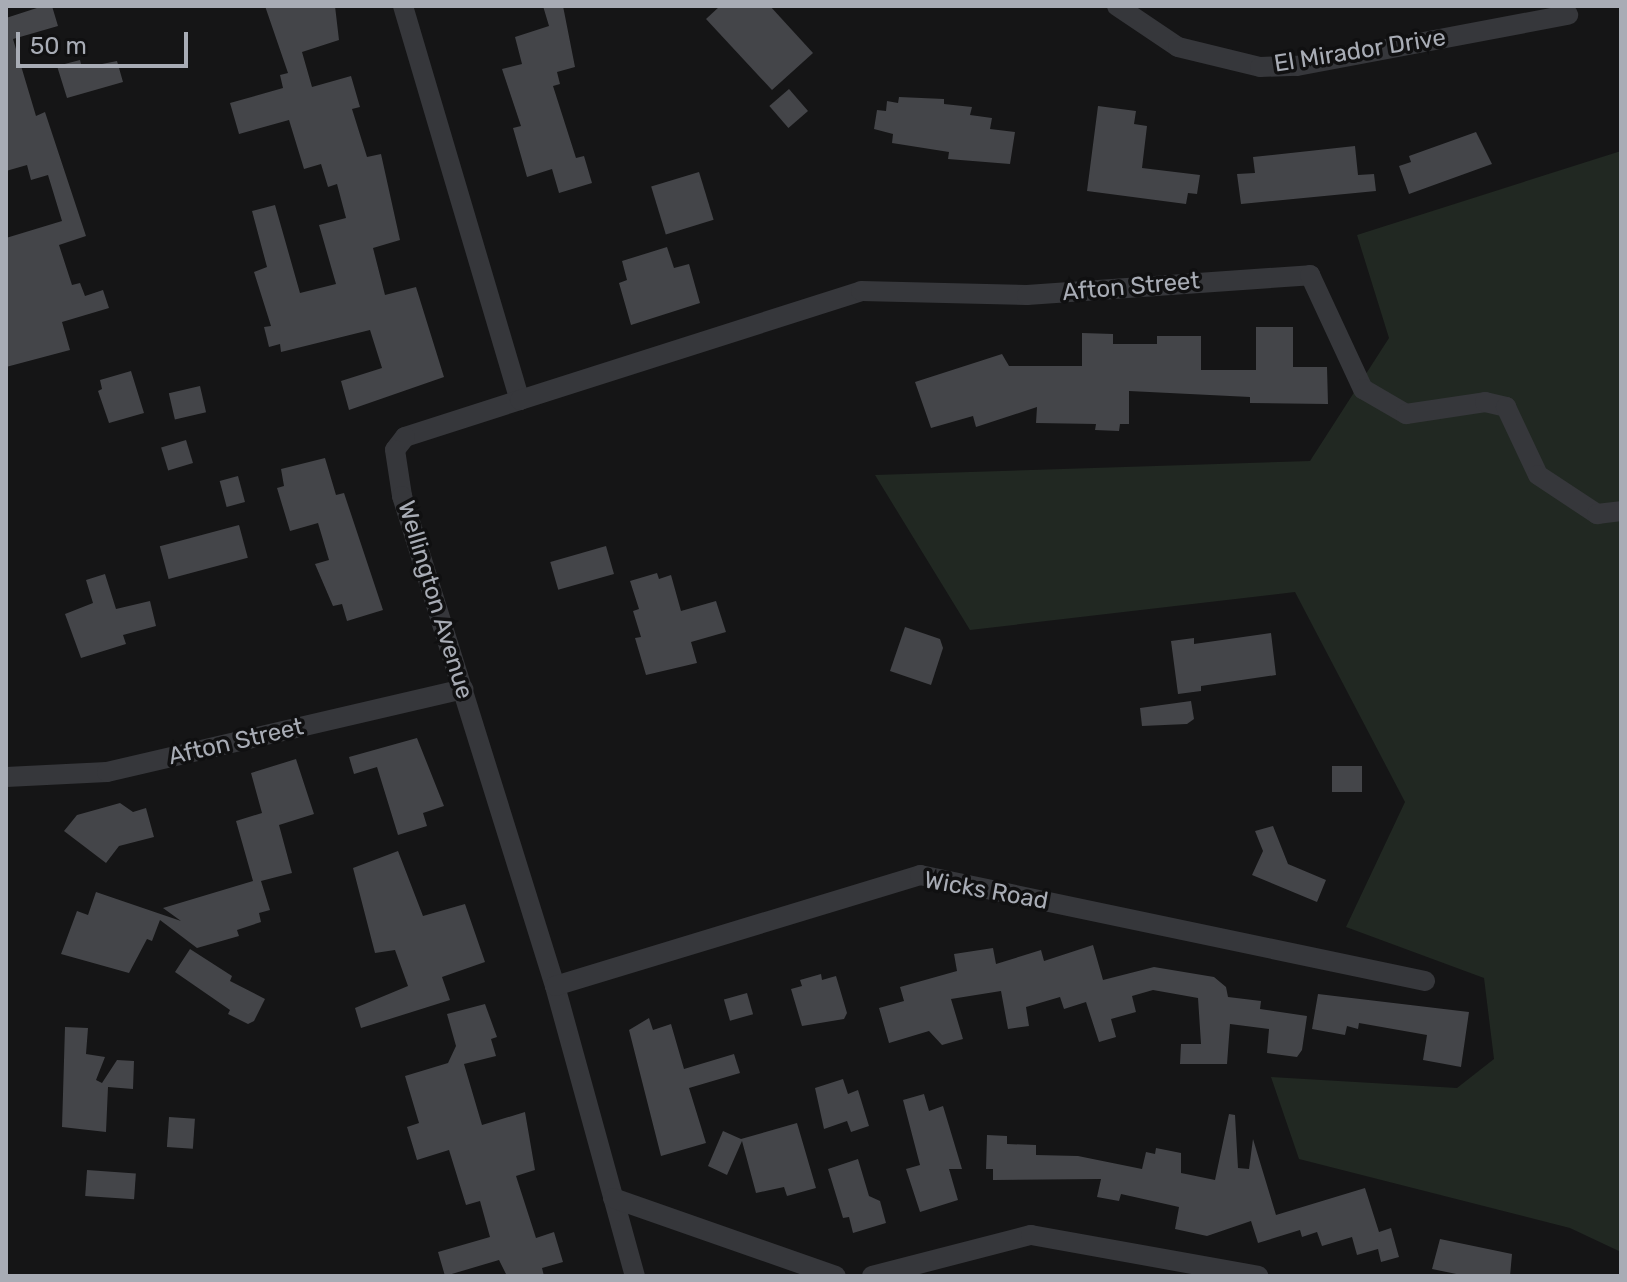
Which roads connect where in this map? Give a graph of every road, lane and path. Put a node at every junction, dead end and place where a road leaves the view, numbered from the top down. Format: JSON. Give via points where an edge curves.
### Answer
{"nodes":[{"id":1,"x":403,"y":6,"type":"edge"},
{"id":2,"x":1117,"y":6,"type":"edge"},
{"id":3,"x":1568,"y":15,"type":"dead end"},
{"id":4,"x":520,"y":400,"type":"junction"},
{"id":5,"x":1621,"y":511,"type":"edge"},
{"id":6,"x":463,"y":689,"type":"junction"},
{"id":7,"x":6,"y":777,"type":"edge"},
{"id":8,"x":1425,"y":981,"type":"dead end"},
{"id":9,"x":555,"y":986,"type":"junction"},
{"id":10,"x":613,"y":1198,"type":"junction"},
{"id":11,"x":635,"y":1276,"type":"edge"},
{"id":12,"x":836,"y":1276,"type":"edge"},
{"id":13,"x":872,"y":1276,"type":"edge"},
{"id":14,"x":1258,"y":1276,"type":"edge"}],
"edges":[{"from":1,"to":4,"type":"street"},
{"from":2,"to":3,"type":"street","name":"El Mirador Drive","via":[[1178,47],[1260,67],[1297,66]]},
{"from":4,"to":5,"type":"street","name":"Afton Street","via":[[861,291],[1027,295],[1310,275],[1363,389],[1406,414],[1485,402],[1506,407],[1538,475],[1597,514]]},
{"from":4,"to":6,"type":"street","name":"Wellington Avenue","via":[[405,437],[395,450],[402,496]]},
{"from":6,"to":7,"type":"street","name":"Afton Street","via":[[107,772]]},
{"from":6,"to":9,"type":"street","name":"Wellington Avenue"},
{"from":8,"to":9,"type":"street","name":"Wicks Road","via":[[920,875]]},
{"from":9,"to":10,"type":"street","name":"Wellington Avenue"},
{"from":10,"to":11,"type":"street","name":"Wellington Avenue"},
{"from":10,"to":12,"type":"street"},
{"from":13,"to":14,"type":"street","via":[[1031,1235]]}]}
